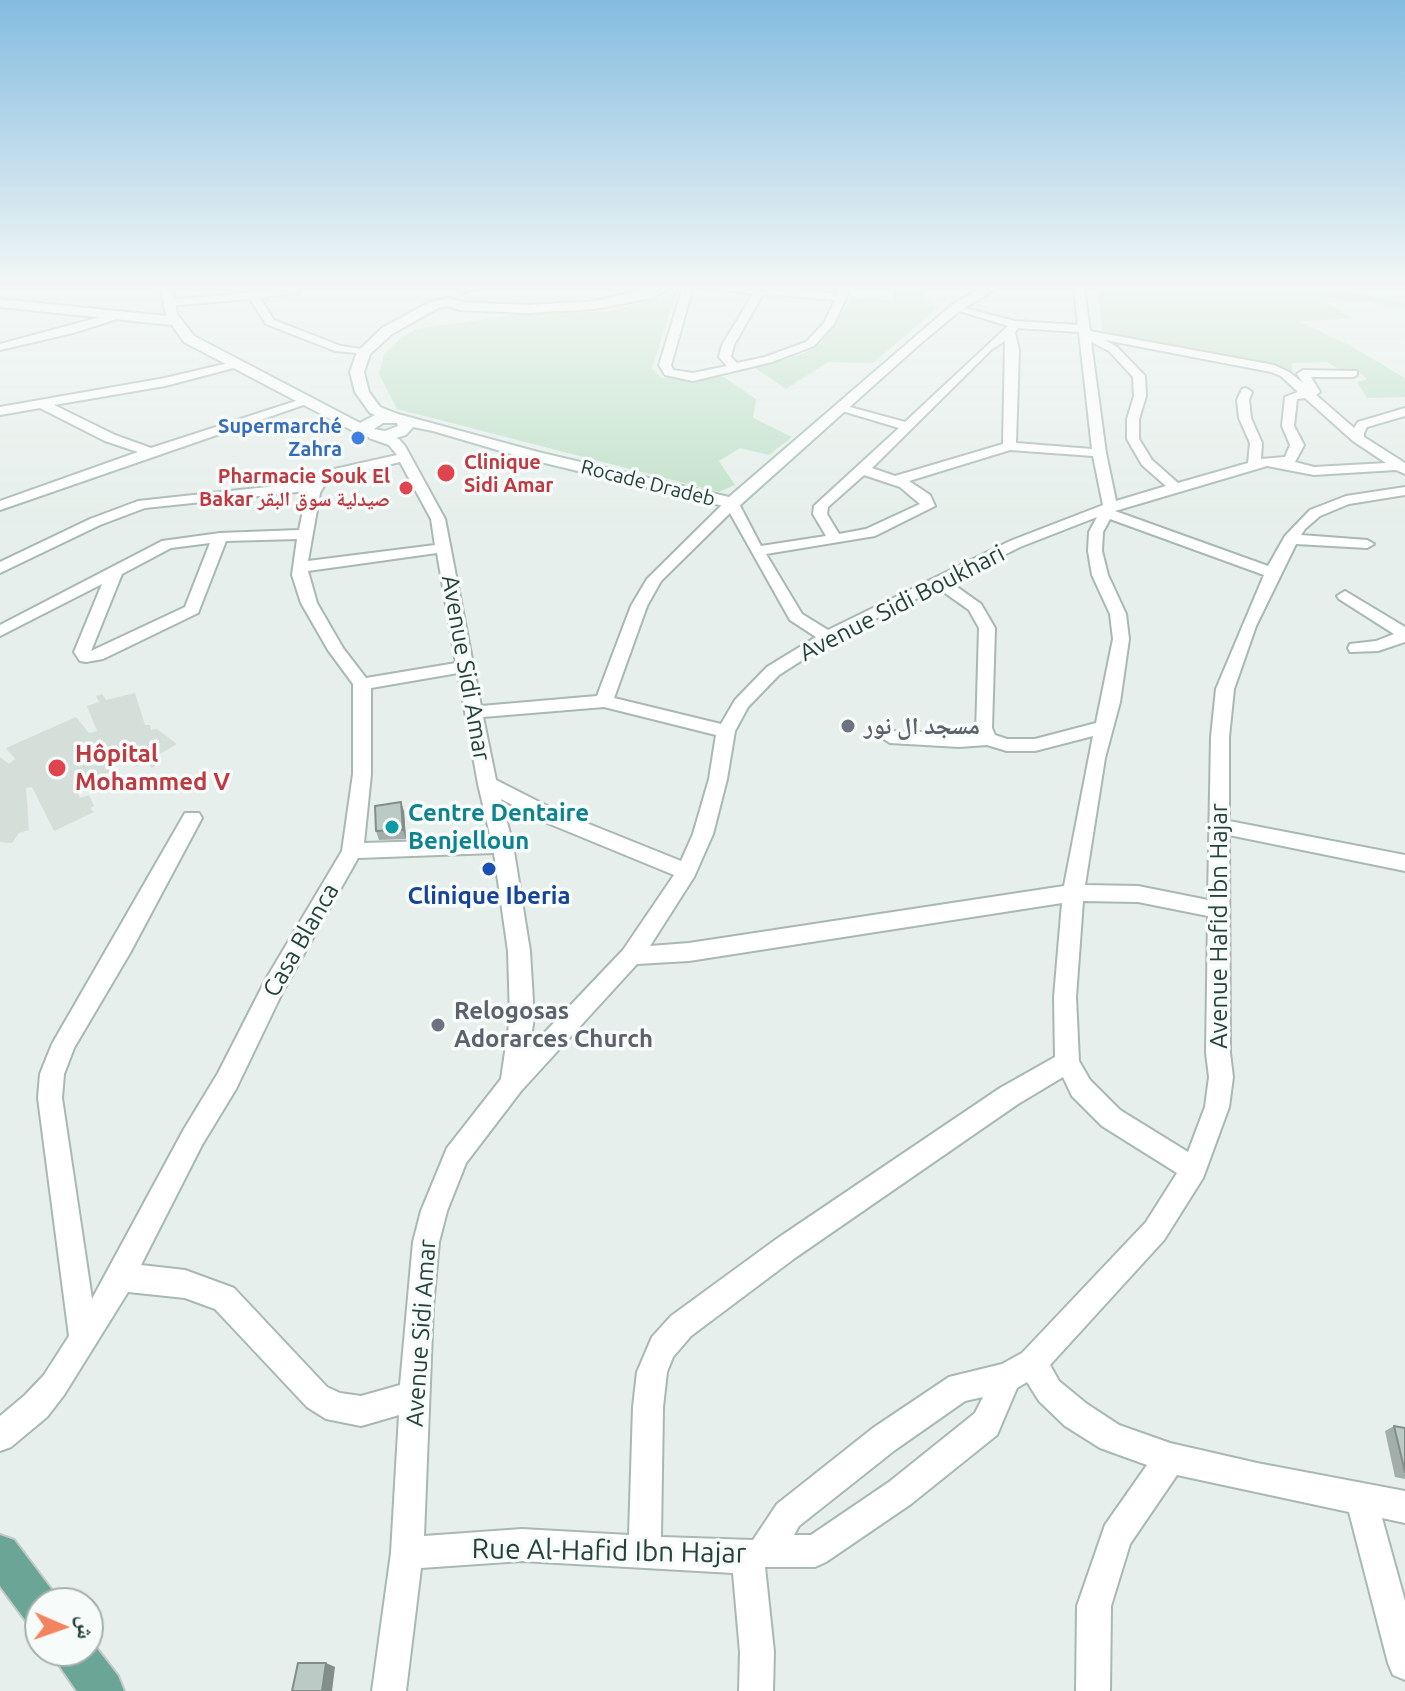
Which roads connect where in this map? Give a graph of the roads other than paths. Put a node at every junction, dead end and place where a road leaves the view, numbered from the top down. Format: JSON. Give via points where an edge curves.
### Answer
{"nodes":[{"id":1,"x":229,"y":366,"type":"edge"},
{"id":2,"x":240,"y":366,"type":"edge"},
{"id":3,"x":359,"y":366,"type":"edge"},
{"id":4,"x":666,"y":366,"type":"edge"},
{"id":5,"x":743,"y":366,"type":"edge"},
{"id":6,"x":890,"y":366,"type":"edge"},
{"id":7,"x":969,"y":366,"type":"edge"},
{"id":8,"x":1012,"y":366,"type":"edge"},
{"id":9,"x":1088,"y":366,"type":"edge"},
{"id":10,"x":1129,"y":366,"type":"edge"},
{"id":11,"x":1265,"y":366,"type":"edge"},
{"id":12,"x":735,"y":368,"type":"joint"},
{"id":13,"x":1353,"y":373,"type":"dead end"},
{"id":14,"x":1246,"y":392,"type":"dead end"},
{"id":15,"x":1305,"y":394,"type":"junction"},
{"id":16,"x":306,"y":402,"type":"junction"},
{"id":17,"x":44,"y":405,"type":"junction"},
{"id":18,"x":843,"y":407,"type":"junction"},
{"id":19,"x":0,"y":411,"type":"edge"},
{"id":20,"x":1405,"y":412,"type":"edge"},
{"id":21,"x":1333,"y":418,"type":"junction"},
{"id":22,"x":372,"y":424,"type":"junction"},
{"id":23,"x":908,"y":427,"type":"junction"},
{"id":24,"x":399,"y":434,"type":"junction"},
{"id":25,"x":1358,"y":438,"type":"junction"},
{"id":26,"x":1009,"y":446,"type":"junction"},
{"id":27,"x":150,"y":452,"type":"junction"},
{"id":28,"x":1099,"y":453,"type":"junction"},
{"id":29,"x":1284,"y":463,"type":"junction"},
{"id":30,"x":1254,"y":465,"type":"junction"},
{"id":31,"x":1402,"y":468,"type":"edge"},
{"id":32,"x":863,"y":470,"type":"junction"},
{"id":33,"x":897,"y":480,"type":"junction"},
{"id":34,"x":315,"y":486,"type":"junction"},
{"id":35,"x":1177,"y":489,"type":"junction"},
{"id":36,"x":1405,"y":491,"type":"edge"},
{"id":37,"x":732,"y":503,"type":"junction"},
{"id":38,"x":0,"y":506,"type":"edge"},
{"id":39,"x":1109,"y":510,"type":"junction"},
{"id":40,"x":305,"y":534,"type":"junction"},
{"id":41,"x":220,"y":537,"type":"junction"},
{"id":42,"x":835,"y":539,"type":"junction"},
{"id":43,"x":1290,"y":539,"type":"junction"},
{"id":44,"x":1367,"y":544,"type":"dead end"},
{"id":45,"x":444,"y":548,"type":"junction"},
{"id":46,"x":757,"y":551,"type":"junction"},
{"id":47,"x":300,"y":567,"type":"junction"},
{"id":48,"x":0,"y":568,"type":"edge"},
{"id":49,"x":115,"y":571,"type":"junction"},
{"id":50,"x":1272,"y":573,"type":"junction"},
{"id":51,"x":941,"y":583,"type":"junction"},
{"id":52,"x":1345,"y":596,"type":"dead end"},
{"id":53,"x":0,"y":631,"type":"edge"},
{"id":54,"x":1405,"y":635,"type":"edge"},
{"id":55,"x":829,"y":636,"type":"junction"},
{"id":56,"x":1356,"y":648,"type":"dead end"},
{"id":57,"x":465,"y":667,"type":"junction"},
{"id":58,"x":362,"y":684,"type":"junction"},
{"id":59,"x":604,"y":701,"type":"junction"},
{"id":60,"x":473,"y":712,"type":"junction"},
{"id":61,"x":1105,"y":727,"type":"junction"},
{"id":62,"x":726,"y":731,"type":"junction"},
{"id":63,"x":890,"y":737,"type":"dead end"},
{"id":64,"x":987,"y":739,"type":"junction"},
{"id":65,"x":487,"y":784,"type":"junction"},
{"id":66,"x":192,"y":818,"type":"dead end"},
{"id":67,"x":1220,"y":826,"type":"junction"},
{"id":68,"x":503,"y":845,"type":"junction"},
{"id":69,"x":352,"y":851,"type":"junction"},
{"id":70,"x":1405,"y":863,"type":"edge"},
{"id":71,"x":687,"y":872,"type":"junction"},
{"id":72,"x":1073,"y":893,"type":"junction"},
{"id":73,"x":1219,"y":910,"type":"junction"},
{"id":74,"x":631,"y":956,"type":"junction"},
{"id":75,"x":1067,"y":1062,"type":"junction"},
{"id":76,"x":512,"y":1083,"type":"junction"},
{"id":77,"x":1194,"y":1169,"type":"junction"},
{"id":78,"x":121,"y":1277,"type":"junction"},
{"id":79,"x":84,"y":1339,"type":"junction"},
{"id":80,"x":1020,"y":1370,"type":"junction"},
{"id":81,"x":415,"y":1396,"type":"junction"},
{"id":82,"x":0,"y":1436,"type":"edge"},
{"id":83,"x":1170,"y":1458,"type":"junction"},
{"id":84,"x":1361,"y":1499,"type":"junction"},
{"id":85,"x":1405,"y":1507,"type":"edge"},
{"id":86,"x":645,"y":1552,"type":"junction"},
{"id":87,"x":407,"y":1553,"type":"junction"},
{"id":88,"x":0,"y":1554,"type":"edge"},
{"id":89,"x":756,"y":1554,"type":"junction"},
{"id":90,"x":25,"y":1587,"type":"edge"},
{"id":91,"x":1405,"y":1663,"type":"edge"},
{"id":92,"x":85,"y":1667,"type":"edge"},
{"id":93,"x":392,"y":1685,"type":"edge"},
{"id":94,"x":103,"y":1691,"type":"edge"},
{"id":95,"x":756,"y":1691,"type":"edge"},
{"id":96,"x":1093,"y":1691,"type":"edge"}],
"edges":[{"from":1,"to":17,"type":"street"},
{"from":2,"to":16,"type":"street"},
{"from":3,"to":22,"type":"street"},
{"from":4,"to":12,"type":"street","via":[[678,376],[693,377]]},
{"from":5,"to":12,"type":"street"},
{"from":6,"to":18,"type":"street","name":"Rocade Dradeb"},
{"from":7,"to":23,"type":"street"},
{"from":8,"to":26,"type":"street"},
{"from":9,"to":28,"type":"street"},
{"from":10,"to":35,"type":"street","via":[[1139,376],[1133,439],[1143,458]]},
{"from":11,"to":15,"type":"street","via":[[1285,374]]},
{"from":13,"to":21,"type":"street","via":[[1303,374]]},
{"from":14,"to":30,"type":"street","via":[[1245,418],[1256,443]]},
{"from":15,"to":21,"type":"street"},
{"from":15,"to":29,"type":"street","via":[[1291,397],[1288,426],[1297,445]]},
{"from":16,"to":22,"type":"street","via":[[345,421]]},
{"from":16,"to":27,"type":"street"},
{"from":17,"to":19,"type":"street"},
{"from":17,"to":27,"type":"street"},
{"from":18,"to":23,"type":"street"},
{"from":18,"to":37,"type":"street","name":"Rocade Dradeb"},
{"from":20,"to":25,"type":"street","via":[[1362,425]]},
{"from":21,"to":25,"type":"street"},
{"from":22,"to":24,"type":"street","name":"Rocade Dradeb"},
{"from":22,"to":24,"type":"street"},
{"from":23,"to":32,"type":"street"},
{"from":24,"to":34,"type":"street"},
{"from":24,"to":37,"type":"street","name":"Rocade Dradeb","via":[[424,424]]},
{"from":24,"to":45,"type":"street","name":"Avenue Sidi Amar","via":[[435,510]]},
{"from":25,"to":31,"type":"street"},
{"from":26,"to":28,"type":"street"},
{"from":26,"to":33,"type":"street"},
{"from":27,"to":38,"type":"street"},
{"from":28,"to":39,"type":"street"},
{"from":29,"to":30,"type":"street","name":"Avenue Sidi Boukhari"},
{"from":29,"to":31,"type":"street","name":"Avenue Sidi Boukhari","via":[[1314,471]]},
{"from":30,"to":35,"type":"street","name":"Avenue Sidi Boukhari"},
{"from":32,"to":33,"type":"street"},
{"from":32,"to":42,"type":"street","via":[[819,509]]},
{"from":33,"to":42,"type":"street","via":[[925,498],[928,506],[875,532]]},
{"from":34,"to":40,"type":"street"},
{"from":34,"to":48,"type":"street","via":[[143,504]]},
{"from":35,"to":39,"type":"street","name":"Avenue Sidi Boukhari"},
{"from":36,"to":43,"type":"street","name":"Avenue Hafid Ibn Hajar","via":[[1366,495],[1323,509]]},
{"from":37,"to":46,"type":"street","name":"Rocade Dradeb"},
{"from":37,"to":59,"type":"street","name":"Rocade Dradeb","via":[[655,579],[639,606]]},
{"from":39,"to":50,"type":"street"},
{"from":39,"to":51,"type":"street","name":"Avenue Sidi Boukhari","via":[[1015,544]]},
{"from":39,"to":61,"type":"street","via":[[1096,532],[1095,551],[1118,614],[1121,639]]},
{"from":40,"to":41,"type":"street"},
{"from":40,"to":47,"type":"street"},
{"from":41,"to":49,"type":"street","via":[[167,544]]},
{"from":41,"to":49,"type":"street","via":[[192,610],[86,657],[82,652]]},
{"from":42,"to":46,"type":"street"},
{"from":43,"to":44,"type":"street"},
{"from":43,"to":50,"type":"street","name":"Avenue Hafid Ibn Hajar"},
{"from":45,"to":47,"type":"street"},
{"from":45,"to":57,"type":"street","name":"Avenue Sidi Amar"},
{"from":46,"to":55,"type":"street","name":"Rocade Dradeb","via":[[796,617]]},
{"from":47,"to":58,"type":"street","via":[[309,603]]},
{"from":49,"to":53,"type":"street"},
{"from":50,"to":67,"type":"street","name":"Avenue Hafid Ibn Hajar","via":[[1225,689]]},
{"from":51,"to":55,"type":"street","name":"Avenue Sidi Boukhari"},
{"from":51,"to":64,"type":"street","via":[[975,607],[987,628]]},
{"from":52,"to":54,"type":"street"},
{"from":54,"to":56,"type":"street"},
{"from":55,"to":62,"type":"street","name":"Avenue Sidi Boukhari","via":[[761,681]]},
{"from":57,"to":58,"type":"street"},
{"from":57,"to":60,"type":"street","name":"Avenue Sidi Amar"},
{"from":58,"to":69,"type":"street","name":"Casa Blanca","via":[[362,774]]},
{"from":59,"to":60,"type":"street"},
{"from":59,"to":62,"type":"street"},
{"from":60,"to":65,"type":"street","name":"Avenue Sidi Amar"},
{"from":61,"to":64,"type":"street","via":[[1035,745]]},
{"from":61,"to":72,"type":"street"},
{"from":62,"to":71,"type":"street","name":"Avenue Sidi Boukhari","via":[[711,806]]},
{"from":63,"to":64,"type":"street"},
{"from":65,"to":68,"type":"street","name":"Avenue Sidi Amar"},
{"from":65,"to":71,"type":"street","via":[[552,817]]},
{"from":66,"to":79,"type":"street","via":[[52,1074],[50,1098]]},
{"from":67,"to":70,"type":"street"},
{"from":67,"to":73,"type":"street","name":"Avenue Hafid Ibn Hajar"},
{"from":68,"to":69,"type":"street"},
{"from":68,"to":76,"type":"street","name":"Avenue Sidi Amar","via":[[521,979],[522,1018]]},
{"from":69,"to":78,"type":"street","name":"Casa Blanca","via":[[274,986]]},
{"from":71,"to":74,"type":"street","name":"Avenue Sidi Boukhari"},
{"from":72,"to":73,"type":"street","via":[[1138,894]]},
{"from":72,"to":74,"type":"street","via":[[715,949]]},
{"from":72,"to":75,"type":"street","via":[[1065,997]]},
{"from":73,"to":77,"type":"street","name":"Avenue Hafid Ibn Hajar","via":[[1221,1077],[1217,1107]]},
{"from":74,"to":76,"type":"street","name":"Avenue Sidi Boukhari"},
{"from":75,"to":77,"type":"street","via":[[1081,1088],[1111,1118]]},
{"from":75,"to":86,"type":"street","via":[[785,1249],[681,1326],[662,1347],[652,1372],[648,1407]]},
{"from":76,"to":81,"type":"street","name":"Avenue Sidi Amar","via":[[456,1156],[434,1211],[422,1273]]},
{"from":77,"to":80,"type":"street","name":"Avenue Hafid Ibn Hajar","via":[[1155,1231]]},
{"from":78,"to":79,"type":"street","name":"Casa Blanca"},
{"from":78,"to":81,"type":"street","via":[[185,1284],[224,1298],[317,1397],[337,1408],[361,1411]]},
{"from":79,"to":82,"type":"street","name":"Casa Blanca","via":[[45,1395]]},
{"from":80,"to":83,"type":"street","via":[[1111,1437]]},
{"from":80,"to":89,"type":"street","name":"Rue Al-Hafid Ibn Hajar","via":[[959,1387],[884,1439],[788,1515]]},
{"from":80,"to":89,"type":"street","name":"Rue Al-Hafid Ibn Hajar","via":[[986,1424],[900,1493],[815,1551]]},
{"from":81,"to":87,"type":"street","name":"Avenue Sidi Amar"},
{"from":83,"to":84,"type":"street"},
{"from":83,"to":96,"type":"street","via":[[1116,1536],[1094,1606]]},
{"from":84,"to":85,"type":"street"},
{"from":84,"to":91,"type":"street"},
{"from":86,"to":87,"type":"street","name":"Rue Al-Hafid Ibn Hajar","via":[[522,1545]]},
{"from":86,"to":89,"type":"street","name":"Rue Al-Hafid Ibn Hajar"},
{"from":87,"to":93,"type":"street","name":"Avenue Sidi Amar"},
{"from":88,"to":90,"type":"main road"},
{"from":89,"to":95,"type":"street"},
{"from":92,"to":94,"type":"main road"}]}
